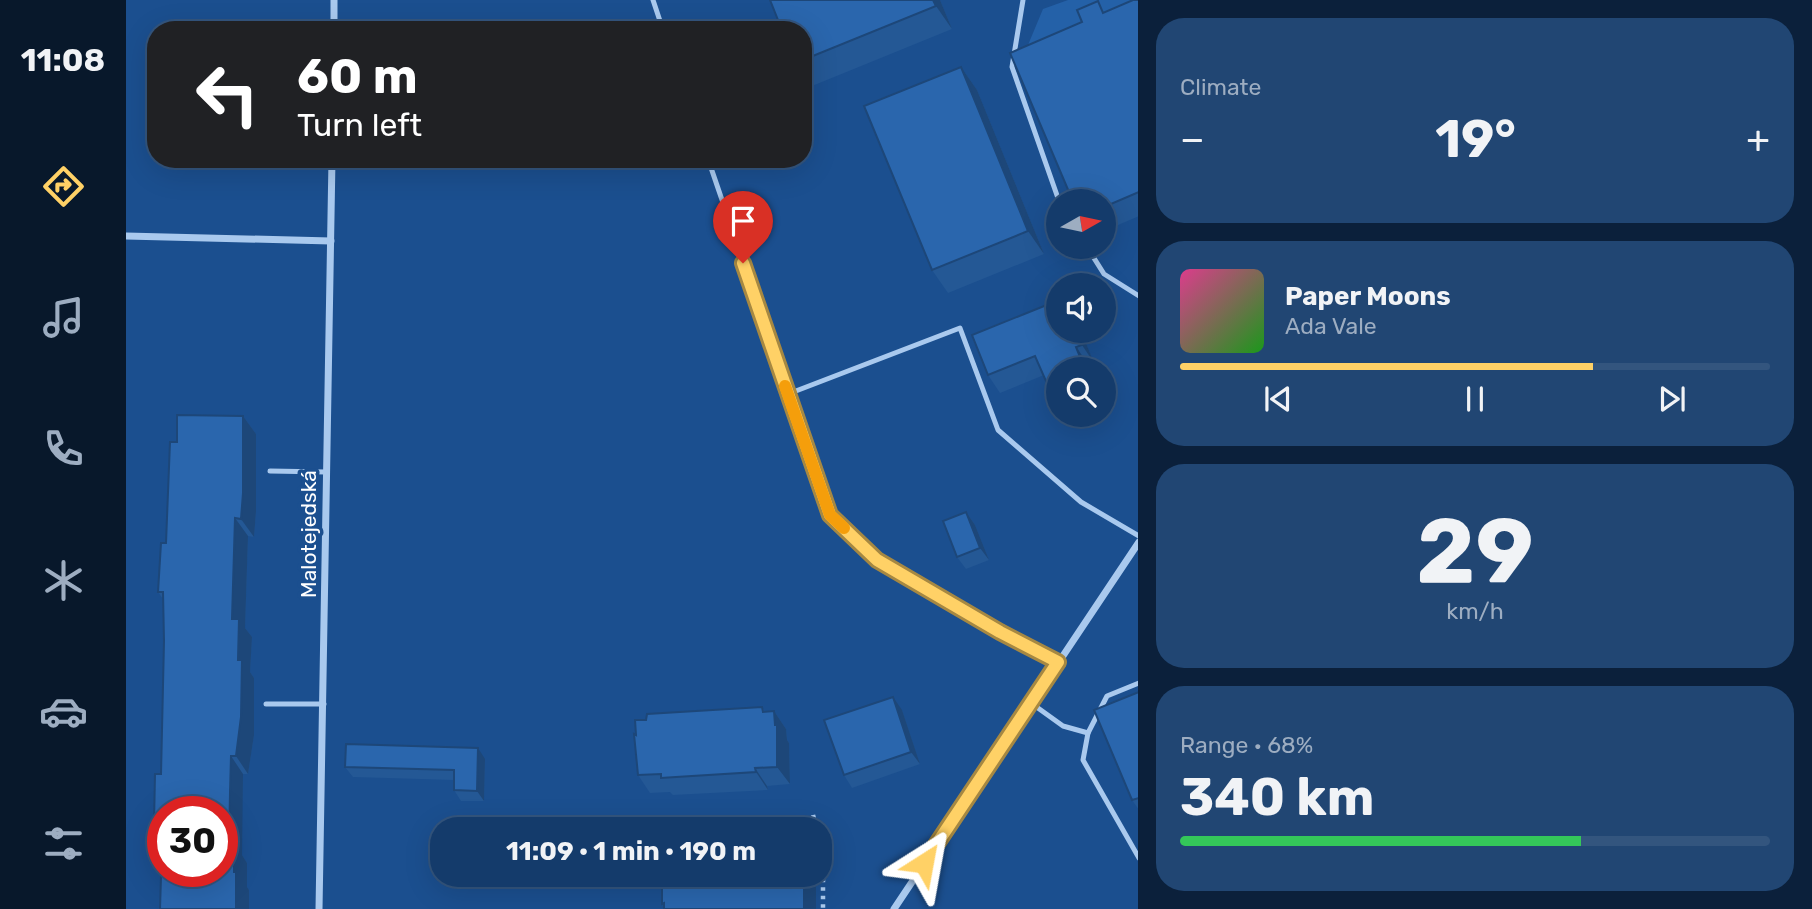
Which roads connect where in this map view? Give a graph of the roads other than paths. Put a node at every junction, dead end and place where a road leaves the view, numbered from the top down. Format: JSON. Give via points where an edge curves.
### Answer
{"nodes":[{"id":1,"x":334,"y":0,"type":"edge"},
{"id":2,"x":653,"y":0,"type":"edge"},
{"id":3,"x":1023,"y":0,"type":"edge"},
{"id":4,"x":334,"y":21,"type":"edge"},
{"id":5,"x":660,"y":21,"type":"edge"},
{"id":6,"x":332,"y":168,"type":"edge"},
{"id":7,"x":711,"y":168,"type":"edge"},
{"id":8,"x":1055,"y":189,"type":"edge"},
{"id":9,"x":126,"y":236,"type":"edge"},
{"id":10,"x":331,"y":241,"type":"junction"},
{"id":11,"x":1095,"y":259,"type":"edge"},
{"id":12,"x":1138,"y":296,"type":"edge"},
{"id":13,"x":788,"y":394,"type":"junction"},
{"id":14,"x":270,"y":471,"type":"dead end"},
{"id":15,"x":326,"y":472,"type":"junction"},
{"id":16,"x":1138,"y":536,"type":"edge"},
{"id":17,"x":1138,"y":542,"type":"edge"},
{"id":18,"x":1058,"y":662,"type":"junction"},
{"id":19,"x":1138,"y":683,"type":"edge"},
{"id":20,"x":1031,"y":702,"type":"junction"},
{"id":21,"x":266,"y":704,"type":"dead end"},
{"id":22,"x":324,"y":704,"type":"junction"},
{"id":23,"x":1088,"y":733,"type":"junction"},
{"id":24,"x":1138,"y":858,"type":"edge"},
{"id":25,"x":319,"y":909,"type":"edge"},
{"id":26,"x":894,"y":909,"type":"edge"}],
"edges":[{"from":1,"to":4,"type":"street"},
{"from":2,"to":5,"type":"lane"},
{"from":3,"to":8,"type":"lane","via":[[1012,67]]},
{"from":6,"to":10,"type":"street","name":"Malotejedská"},
{"from":7,"to":13,"type":"lane"},
{"from":9,"to":10,"type":"street"},
{"from":10,"to":15,"type":"street","name":"Malotejedská"},
{"from":11,"to":12,"type":"lane","via":[[1104,274]]},
{"from":13,"to":16,"type":"lane","via":[[960,328],[999,430],[1081,502]]},
{"from":13,"to":18,"type":"lane","via":[[830,515],[877,560]]},
{"from":14,"to":15,"type":"lane"},
{"from":15,"to":22,"type":"street","name":"Malotejedská"},
{"from":17,"to":18,"type":"street"},
{"from":18,"to":20,"type":"street"},
{"from":19,"to":23,"type":"lane","via":[[1107,696]]},
{"from":20,"to":23,"type":"lane","via":[[1063,726]]},
{"from":20,"to":26,"type":"street"},
{"from":21,"to":22,"type":"lane"},
{"from":22,"to":25,"type":"street","name":"Malotejedská"},
{"from":23,"to":24,"type":"lane","via":[[1083,760]]}]}
